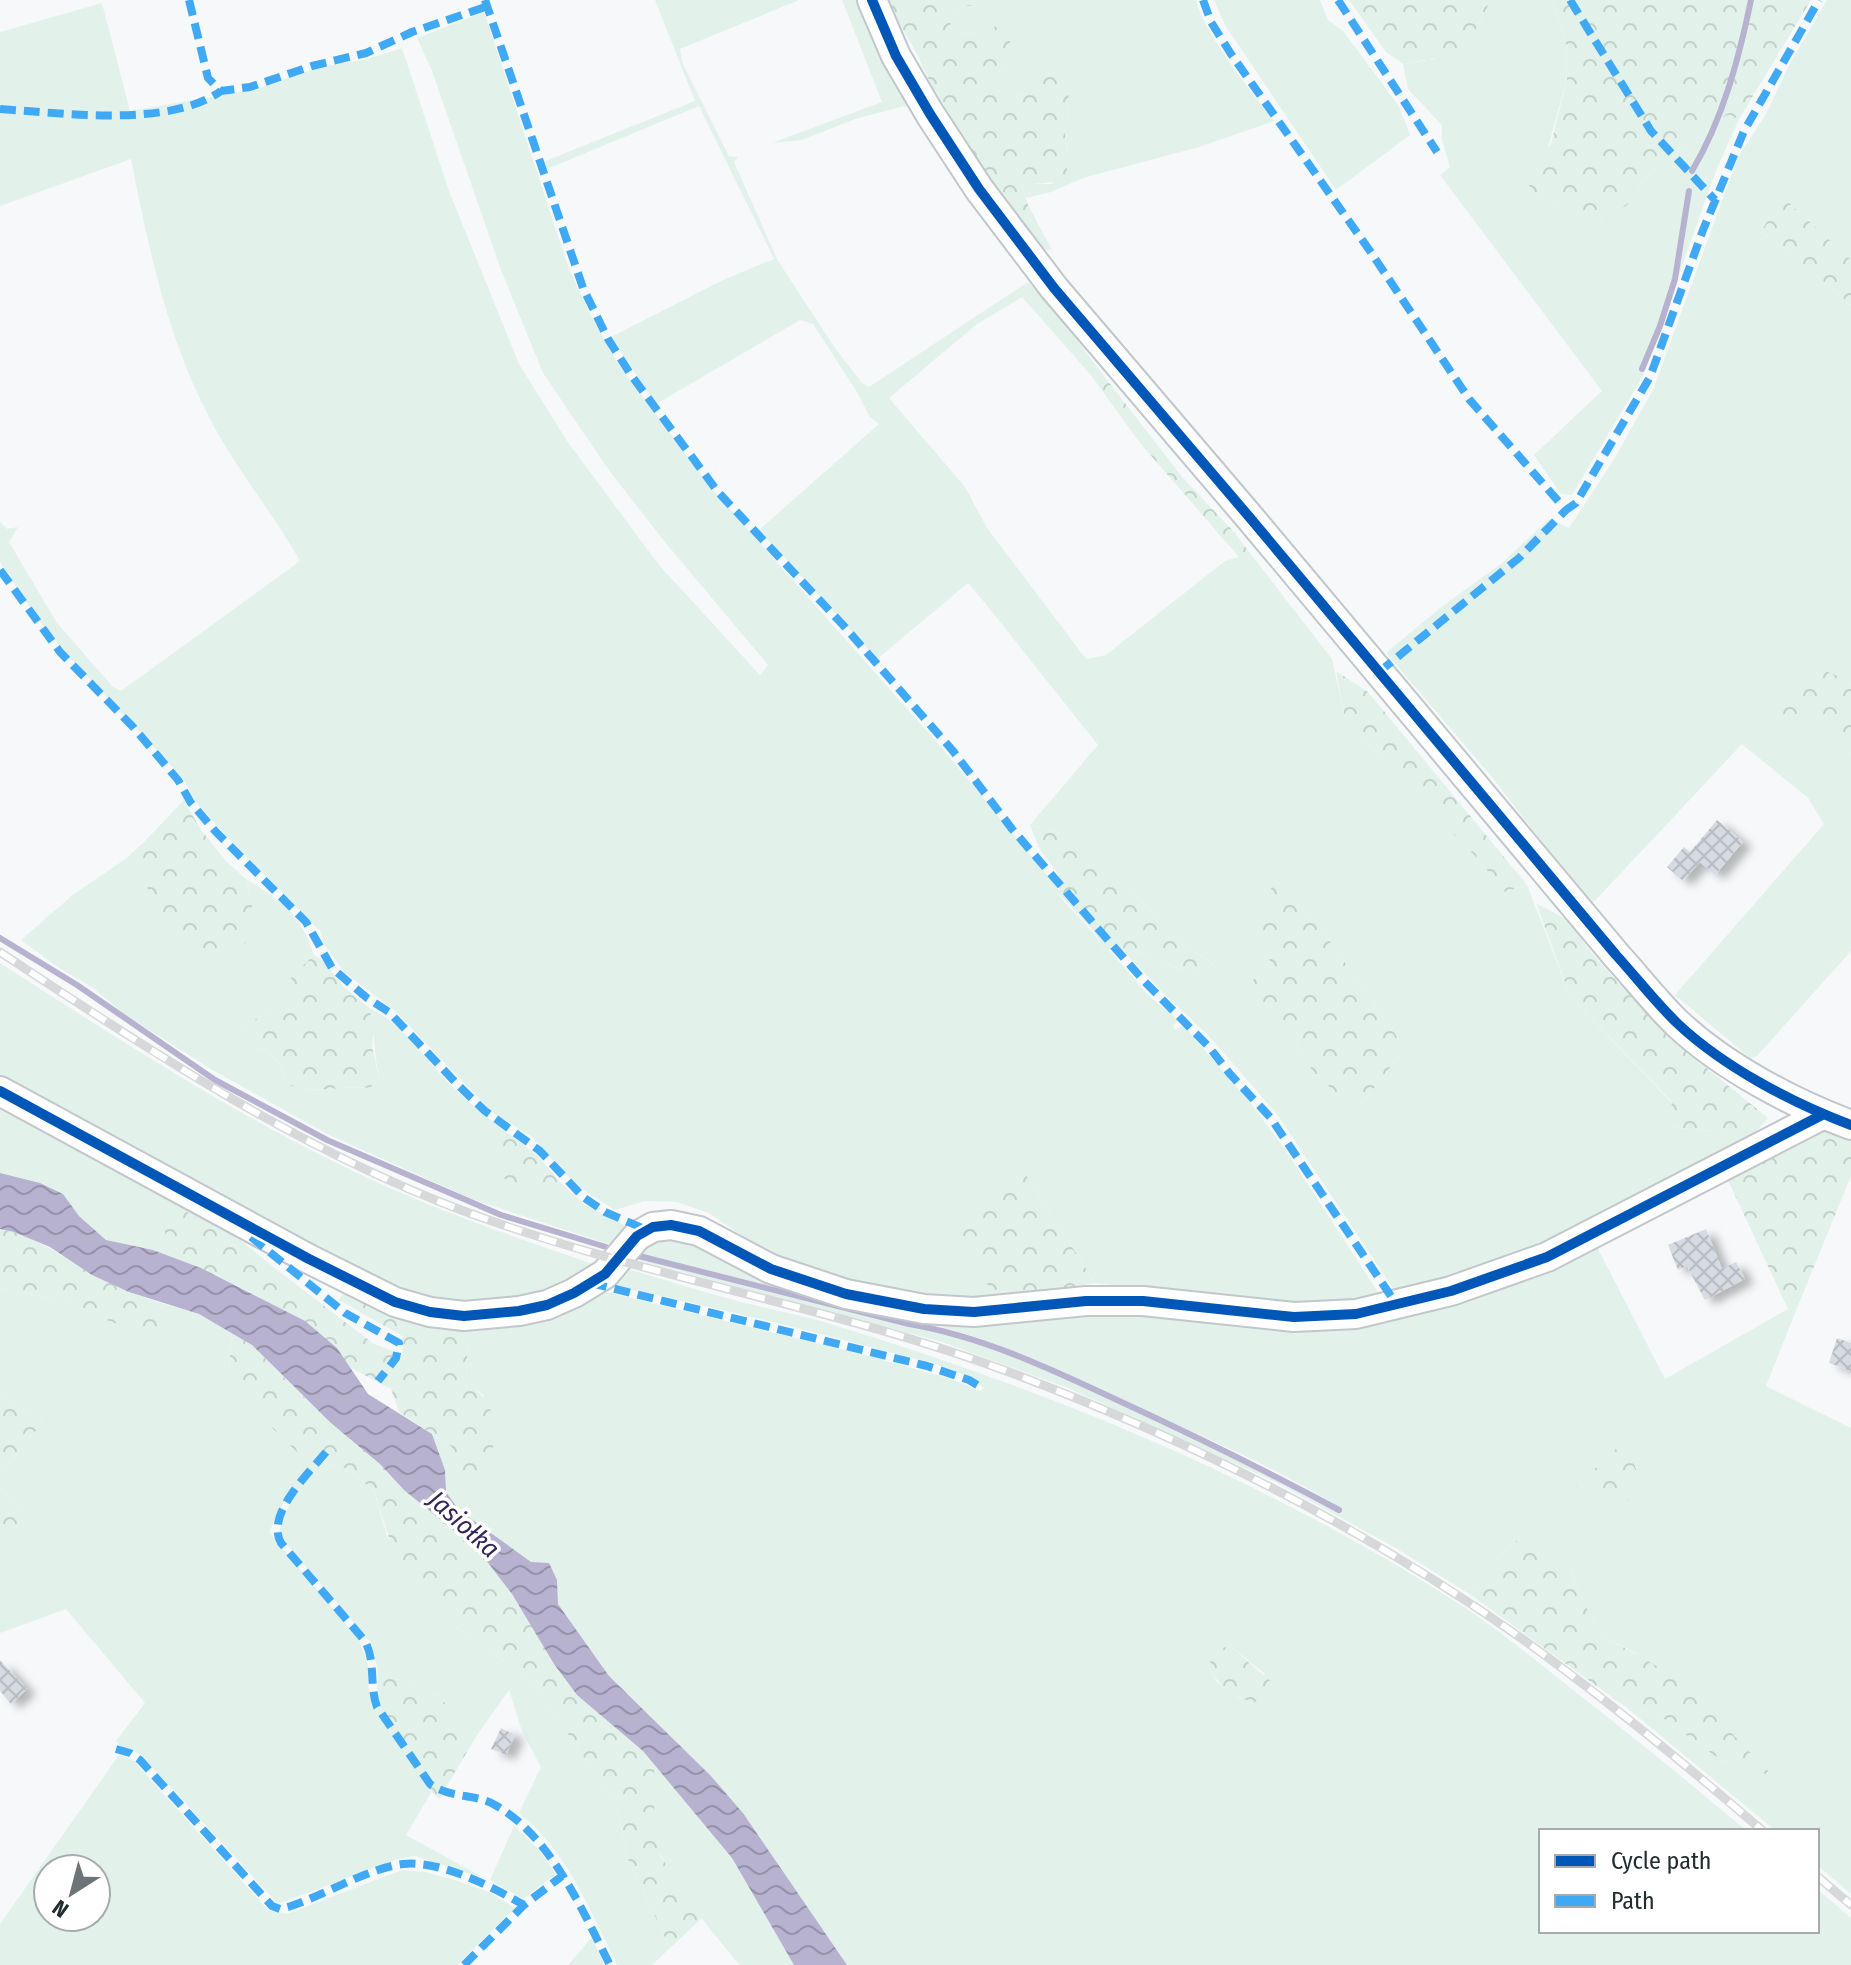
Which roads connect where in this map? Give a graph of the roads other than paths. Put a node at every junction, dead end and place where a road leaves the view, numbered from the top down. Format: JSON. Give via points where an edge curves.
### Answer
{"nodes":[{"id":1,"x":872,"y":0,"type":"edge"},
{"id":2,"x":0,"y":1091,"type":"edge"},
{"id":3,"x":1822,"y":1115,"type":"junction"},
{"id":4,"x":1851,"y":1125,"type":"edge"}],
"edges":[{"from":1,"to":3,"type":"street","via":[[896,56],[930,114],[1054,288],[1616,955],[1678,1024],[1725,1062]]},
{"from":2,"to":3,"type":"street","via":[[395,1302],[464,1316],[547,1305],[605,1274],[637,1236],[671,1225],[699,1231],[771,1269],[831,1289],[924,1309],[974,1312],[1143,1301],[1294,1317],[1356,1314],[1451,1291],[1547,1257]]},
{"from":3,"to":4,"type":"street"}]}
